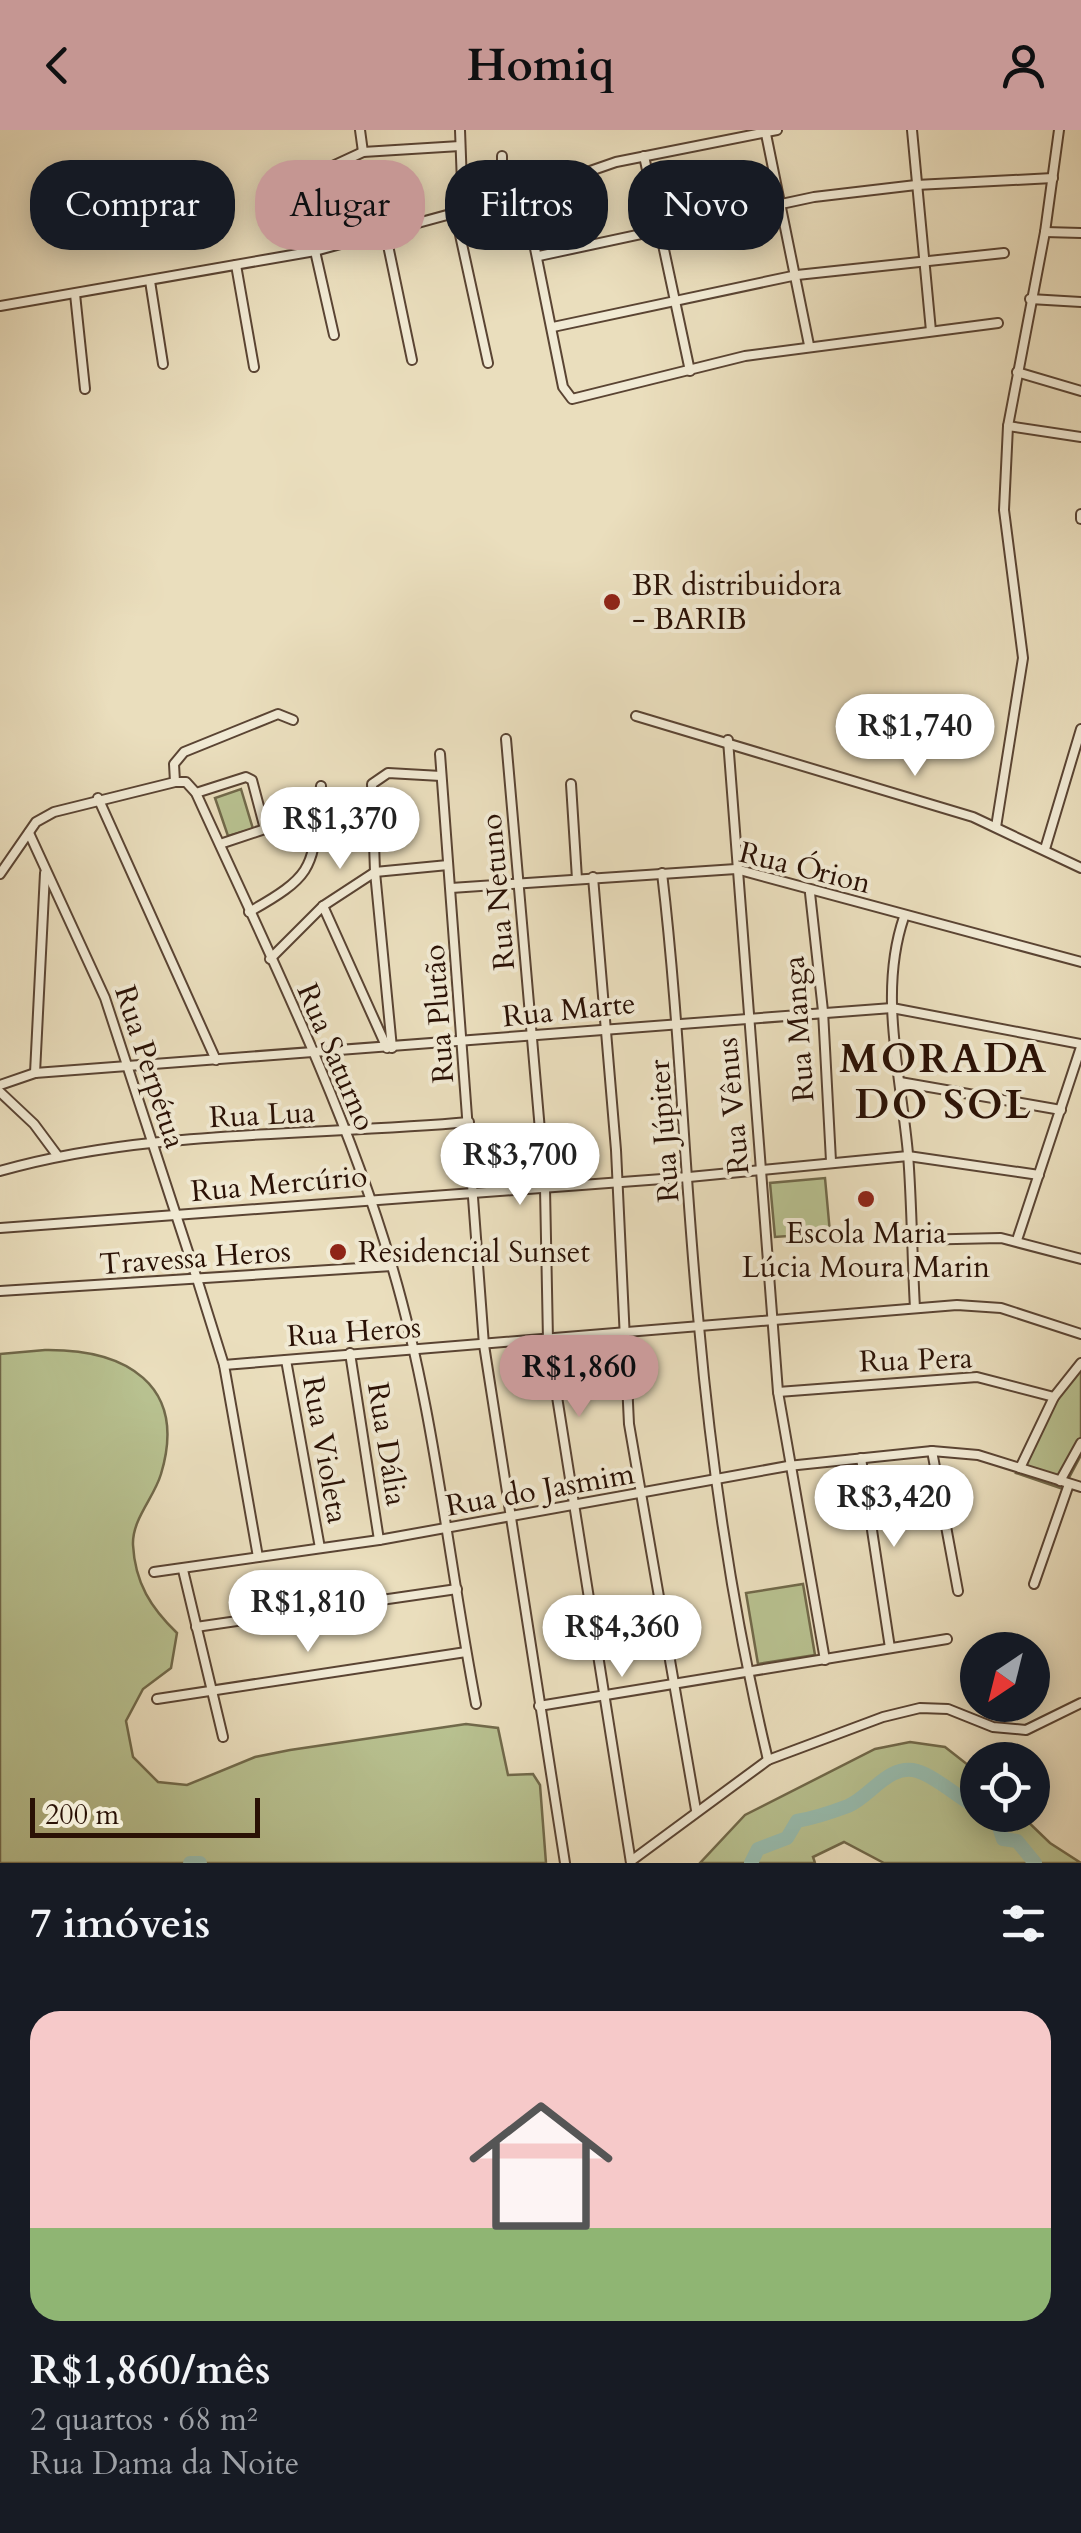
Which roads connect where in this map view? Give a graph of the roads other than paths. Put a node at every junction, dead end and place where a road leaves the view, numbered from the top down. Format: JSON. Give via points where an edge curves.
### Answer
{"nodes":[{"id":1,"x":360,"y":130,"type":"edge"},
{"id":2,"x":460,"y":130,"type":"edge"},
{"id":3,"x":778,"y":130,"type":"edge"},
{"id":4,"x":912,"y":130,"type":"edge"},
{"id":5,"x":1059,"y":130,"type":"edge"},
{"id":6,"x":766,"y":134,"type":"junction"},
{"id":7,"x":460,"y":146,"type":"junction"},
{"id":8,"x":363,"y":152,"type":"junction"},
{"id":9,"x":502,"y":156,"type":"dead end"},
{"id":10,"x":644,"y":156,"type":"junction"},
{"id":11,"x":346,"y":160,"type":"edge"},
{"id":12,"x":460,"y":160,"type":"edge"},
{"id":13,"x":502,"y":160,"type":"edge"},
{"id":14,"x":645,"y":160,"type":"edge"},
{"id":15,"x":771,"y":160,"type":"edge"},
{"id":16,"x":608,"y":167,"type":"edge"},
{"id":17,"x":1053,"y":178,"type":"junction"},
{"id":18,"x":916,"y":185,"type":"junction"},
{"id":19,"x":784,"y":202,"type":"edge"},
{"id":20,"x":784,"y":220,"type":"edge"},
{"id":21,"x":1046,"y":232,"type":"junction"},
{"id":22,"x":1081,"y":233,"type":"edge"},
{"id":23,"x":628,"y":236,"type":"edge"},
{"id":24,"x":318,"y":250,"type":"edge"},
{"id":25,"x":388,"y":250,"type":"edge"},
{"id":26,"x":466,"y":250,"type":"edge"},
{"id":27,"x":537,"y":250,"type":"edge"},
{"id":28,"x":665,"y":250,"type":"edge"},
{"id":29,"x":315,"y":251,"type":"junction"},
{"id":30,"x":1004,"y":253,"type":"dead end"},
{"id":31,"x":538,"y":256,"type":"junction"},
{"id":32,"x":922,"y":261,"type":"junction"},
{"id":33,"x":236,"y":265,"type":"junction"},
{"id":34,"x":797,"y":276,"type":"junction"},
{"id":35,"x":150,"y":281,"type":"junction"},
{"id":36,"x":75,"y":294,"type":"junction"},
{"id":37,"x":1030,"y":298,"type":"junction"},
{"id":38,"x":676,"y":302,"type":"junction"},
{"id":39,"x":1081,"y":302,"type":"edge"},
{"id":40,"x":0,"y":306,"type":"edge"},
{"id":41,"x":998,"y":323,"type":"dead end"},
{"id":42,"x":553,"y":327,"type":"junction"},
{"id":43,"x":931,"y":331,"type":"junction"},
{"id":44,"x":334,"y":334,"type":"dead end"},
{"id":45,"x":809,"y":345,"type":"junction"},
{"id":46,"x":412,"y":360,"type":"dead end"},
{"id":47,"x":488,"y":363,"type":"dead end"},
{"id":48,"x":163,"y":364,"type":"dead end"},
{"id":49,"x":254,"y":367,"type":"dead end"},
{"id":50,"x":690,"y":371,"type":"junction"},
{"id":51,"x":1017,"y":372,"type":"junction"},
{"id":52,"x":85,"y":389,"type":"dead end"},
{"id":53,"x":1081,"y":391,"type":"edge"},
{"id":54,"x":1008,"y":426,"type":"junction"},
{"id":55,"x":1081,"y":437,"type":"edge"},
{"id":56,"x":636,"y":716,"type":"dead end"},
{"id":57,"x":294,"y":720,"type":"dead end"},
{"id":58,"x":1081,"y":729,"type":"edge"},
{"id":59,"x":506,"y":739,"type":"dead end"},
{"id":60,"x":728,"y":740,"type":"junction"},
{"id":61,"x":440,"y":754,"type":"dead end"},
{"id":62,"x":440,"y":776,"type":"junction"},
{"id":63,"x":175,"y":782,"type":"junction"},
{"id":64,"x":571,"y":784,"type":"dead end"},
{"id":65,"x":320,"y":786,"type":"dead end"},
{"id":66,"x":196,"y":793,"type":"junction"},
{"id":67,"x":98,"y":798,"type":"junction"},
{"id":68,"x":996,"y":828,"type":"junction"},
{"id":69,"x":29,"y":833,"type":"junction"},
{"id":70,"x":220,"y":844,"type":"junction"},
{"id":71,"x":1045,"y":849,"type":"junction"},
{"id":72,"x":448,"y":864,"type":"junction"},
{"id":73,"x":45,"y":868,"type":"junction"},
{"id":74,"x":1081,"y":868,"type":"edge"},
{"id":75,"x":736,"y":870,"type":"junction"},
{"id":76,"x":375,"y":872,"type":"junction"},
{"id":77,"x":662,"y":873,"type":"junction"},
{"id":78,"x":0,"y":874,"type":"edge"},
{"id":79,"x":592,"y":877,"type":"junction"},
{"id":80,"x":577,"y":879,"type":"junction"},
{"id":81,"x":520,"y":884,"type":"junction"},
{"id":82,"x":451,"y":888,"type":"junction"},
{"id":83,"x":810,"y":893,"type":"junction"},
{"id":84,"x":322,"y":906,"type":"junction"},
{"id":85,"x":249,"y":912,"type":"junction"},
{"id":86,"x":904,"y":916,"type":"junction"},
{"id":87,"x":270,"y":959,"type":"junction"},
{"id":88,"x":1081,"y":962,"type":"edge"},
{"id":89,"x":892,"y":1008,"type":"junction"},
{"id":90,"x":823,"y":1011,"type":"junction"},
{"id":91,"x":747,"y":1018,"type":"junction"},
{"id":92,"x":680,"y":1021,"type":"junction"},
{"id":93,"x":606,"y":1029,"type":"junction"},
{"id":94,"x":534,"y":1038,"type":"junction"},
{"id":95,"x":464,"y":1042,"type":"junction"},
{"id":96,"x":1081,"y":1046,"type":"edge"},
{"id":97,"x":390,"y":1048,"type":"junction"},
{"id":98,"x":314,"y":1055,"type":"junction"},
{"id":99,"x":216,"y":1060,"type":"junction"},
{"id":100,"x":127,"y":1065,"type":"junction"},
{"id":101,"x":35,"y":1073,"type":"junction"},
{"id":102,"x":900,"y":1082,"type":"junction"},
{"id":103,"x":0,"y":1088,"type":"edge"},
{"id":104,"x":1061,"y":1110,"type":"junction"},
{"id":105,"x":469,"y":1122,"type":"junction"},
{"id":106,"x":344,"y":1134,"type":"junction"},
{"id":107,"x":150,"y":1142,"type":"junction"},
{"id":108,"x":57,"y":1155,"type":"junction"},
{"id":109,"x":908,"y":1156,"type":"junction"},
{"id":110,"x":831,"y":1161,"type":"junction"},
{"id":111,"x":762,"y":1170,"type":"junction"},
{"id":112,"x":0,"y":1171,"type":"edge"},
{"id":113,"x":1040,"y":1175,"type":"junction"},
{"id":114,"x":689,"y":1177,"type":"junction"},
{"id":115,"x":617,"y":1182,"type":"junction"},
{"id":116,"x":545,"y":1188,"type":"junction"},
{"id":117,"x":476,"y":1191,"type":"junction"},
{"id":118,"x":370,"y":1198,"type":"junction"},
{"id":119,"x":174,"y":1216,"type":"junction"},
{"id":120,"x":0,"y":1228,"type":"edge"},
{"id":121,"x":911,"y":1240,"type":"junction"},
{"id":122,"x":1017,"y":1240,"type":"junction"},
{"id":123,"x":1081,"y":1259,"type":"edge"},
{"id":124,"x":392,"y":1266,"type":"junction"},
{"id":125,"x":198,"y":1282,"type":"junction"},
{"id":126,"x":0,"y":1291,"type":"edge"},
{"id":127,"x":915,"y":1308,"type":"junction"},
{"id":128,"x":772,"y":1320,"type":"junction"},
{"id":129,"x":698,"y":1326,"type":"junction"},
{"id":130,"x":622,"y":1332,"type":"junction"},
{"id":131,"x":1081,"y":1334,"type":"edge"},
{"id":132,"x":548,"y":1340,"type":"junction"},
{"id":133,"x":484,"y":1345,"type":"junction"},
{"id":134,"x":413,"y":1350,"type":"junction"},
{"id":135,"x":350,"y":1354,"type":"junction"},
{"id":136,"x":286,"y":1360,"type":"junction"},
{"id":137,"x":1081,"y":1363,"type":"edge"},
{"id":138,"x":224,"y":1365,"type":"junction"},
{"id":139,"x":778,"y":1392,"type":"junction"},
{"id":140,"x":1054,"y":1397,"type":"junction"},
{"id":141,"x":1081,"y":1443,"type":"edge"},
{"id":142,"x":932,"y":1450,"type":"junction"},
{"id":143,"x":861,"y":1458,"type":"junction"},
{"id":144,"x":788,"y":1466,"type":"junction"},
{"id":145,"x":1020,"y":1468,"type":"junction"},
{"id":146,"x":718,"y":1479,"type":"junction"},
{"id":147,"x":1065,"y":1482,"type":"junction"},
{"id":148,"x":1081,"y":1487,"type":"edge"},
{"id":149,"x":642,"y":1496,"type":"junction"},
{"id":150,"x":573,"y":1506,"type":"junction"},
{"id":151,"x":511,"y":1516,"type":"junction"},
{"id":152,"x":444,"y":1529,"type":"junction"},
{"id":153,"x":379,"y":1540,"type":"junction"},
{"id":154,"x":320,"y":1548,"type":"junction"},
{"id":155,"x":258,"y":1557,"type":"junction"},
{"id":156,"x":183,"y":1570,"type":"junction"},
{"id":157,"x":154,"y":1572,"type":"dead end"},
{"id":158,"x":1034,"y":1584,"type":"dead end"},
{"id":159,"x":457,"y":1589,"type":"junction"},
{"id":160,"x":958,"y":1591,"type":"dead end"},
{"id":161,"x":196,"y":1627,"type":"junction"},
{"id":162,"x":947,"y":1639,"type":"dead end"},
{"id":163,"x":890,"y":1648,"type":"junction"},
{"id":164,"x":466,"y":1652,"type":"junction"},
{"id":165,"x":826,"y":1660,"type":"junction"},
{"id":166,"x":748,"y":1675,"type":"junction"},
{"id":167,"x":673,"y":1684,"type":"junction"},
{"id":168,"x":212,"y":1688,"type":"junction"},
{"id":169,"x":606,"y":1696,"type":"junction"},
{"id":170,"x":157,"y":1699,"type":"dead end"},
{"id":171,"x":1081,"y":1703,"type":"edge"},
{"id":172,"x":476,"y":1704,"type":"dead end"},
{"id":173,"x":539,"y":1706,"type":"junction"},
{"id":174,"x":223,"y":1736,"type":"dead end"},
{"id":175,"x":768,"y":1760,"type":"junction"},
{"id":176,"x":696,"y":1810,"type":"junction"},
{"id":177,"x":631,"y":1862,"type":"edge"},
{"id":178,"x":565,"y":1863,"type":"edge"}],
"edges":[{"from":1,"to":8,"type":"street"},
{"from":2,"to":7,"type":"street"},
{"from":3,"to":6,"type":"street"},
{"from":4,"to":18,"type":"street"},
{"from":5,"to":17,"type":"street"},
{"from":6,"to":10,"type":"street"},
{"from":6,"to":15,"type":"street"},
{"from":7,"to":8,"type":"street"},
{"from":7,"to":12,"type":"street"},
{"from":8,"to":11,"type":"street"},
{"from":9,"to":13,"type":"street"},
{"from":10,"to":14,"type":"street"},
{"from":10,"to":16,"type":"street"},
{"from":17,"to":18,"type":"street"},
{"from":17,"to":21,"type":"street"},
{"from":18,"to":19,"type":"street"},
{"from":18,"to":32,"type":"street"},
{"from":20,"to":34,"type":"street"},
{"from":21,"to":22,"type":"street"},
{"from":21,"to":37,"type":"street"},
{"from":23,"to":31,"type":"street"},
{"from":24,"to":29,"type":"street"},
{"from":25,"to":46,"type":"street"},
{"from":26,"to":47,"type":"street"},
{"from":27,"to":31,"type":"street"},
{"from":28,"to":38,"type":"street"},
{"from":29,"to":33,"type":"street"},
{"from":29,"to":44,"type":"street"},
{"from":30,"to":32,"type":"street"},
{"from":31,"to":42,"type":"street"},
{"from":32,"to":34,"type":"street"},
{"from":32,"to":43,"type":"street"},
{"from":33,"to":35,"type":"street"},
{"from":33,"to":49,"type":"street"},
{"from":34,"to":38,"type":"street"},
{"from":34,"to":45,"type":"street"},
{"from":35,"to":36,"type":"street"},
{"from":35,"to":48,"type":"street"},
{"from":36,"to":40,"type":"street"},
{"from":36,"to":52,"type":"street"},
{"from":37,"to":39,"type":"street"},
{"from":37,"to":51,"type":"street"},
{"from":38,"to":42,"type":"street"},
{"from":38,"to":50,"type":"street"},
{"from":41,"to":43,"type":"street"},
{"from":42,"to":50,"type":"street","via":[[563,387],[572,399]]},
{"from":43,"to":45,"type":"street"},
{"from":45,"to":50,"type":"street"},
{"from":51,"to":53,"type":"street"},
{"from":51,"to":54,"type":"street"},
{"from":54,"to":55,"type":"street"},
{"from":54,"to":68,"type":"street","via":[[1007,537],[1023,658]]},
{"from":56,"to":60,"type":"street"},
{"from":57,"to":63,"type":"street","via":[[278,714],[184,752],[174,764]]},
{"from":58,"to":71,"type":"street"},
{"from":59,"to":81,"type":"street","name":"Rua Netuno"},
{"from":60,"to":68,"type":"street"},
{"from":60,"to":75,"type":"street","name":"Rua Vênus"},
{"from":61,"to":62,"type":"street","name":"Rua Plutão"},
{"from":62,"to":72,"type":"street","name":"Rua Plutão"},
{"from":62,"to":76,"type":"street","via":[[388,773],[372,784]]},
{"from":63,"to":66,"type":"street","name":"Rua Saturno","via":[[186,782]]},
{"from":63,"to":67,"type":"street"},
{"from":64,"to":80,"type":"street"},
{"from":65,"to":85,"type":"street","via":[[308,870],[293,888]]},
{"from":66,"to":70,"type":"street","name":"Rua Saturno"},
{"from":66,"to":70,"type":"street","via":[[252,780],[265,829]]},
{"from":67,"to":69,"type":"street","via":[[44,817]]},
{"from":67,"to":99,"type":"street"},
{"from":68,"to":71,"type":"street"},
{"from":69,"to":73,"type":"street","name":"Rua Perpétua"},
{"from":69,"to":78,"type":"street"},
{"from":70,"to":85,"type":"street","name":"Rua Saturno"},
{"from":71,"to":74,"type":"street"},
{"from":72,"to":76,"type":"street"},
{"from":72,"to":82,"type":"street","name":"Rua Plutão"},
{"from":73,"to":100,"type":"street","name":"Rua Perpétua","via":[[92,967]]},
{"from":73,"to":101,"type":"street"},
{"from":75,"to":77,"type":"street","name":"Rua Órion"},
{"from":75,"to":83,"type":"street","name":"Rua Órion"},
{"from":75,"to":91,"type":"street","name":"Rua Vênus"},
{"from":76,"to":84,"type":"street"},
{"from":76,"to":97,"type":"street"},
{"from":77,"to":79,"type":"street","name":"Rua Órion"},
{"from":77,"to":92,"type":"street","name":"Rua Júpiter"},
{"from":79,"to":80,"type":"street","name":"Rua Órion"},
{"from":79,"to":93,"type":"street"},
{"from":80,"to":81,"type":"street","name":"Rua Órion"},
{"from":81,"to":82,"type":"street","name":"Rua Órion"},
{"from":81,"to":94,"type":"street","name":"Rua Netuno"},
{"from":82,"to":95,"type":"street","name":"Rua Plutão"},
{"from":83,"to":86,"type":"street","name":"Rua Órion"},
{"from":83,"to":90,"type":"street","name":"Rua Manga"},
{"from":84,"to":87,"type":"street"},
{"from":84,"to":97,"type":"street"},
{"from":85,"to":87,"type":"street","name":"Rua Saturno"},
{"from":86,"to":88,"type":"street","name":"Rua Órion"},
{"from":86,"to":89,"type":"street","via":[[892,960]]},
{"from":87,"to":98,"type":"street","name":"Rua Saturno"},
{"from":89,"to":90,"type":"street","name":"Rua Marte"},
{"from":89,"to":96,"type":"street","name":"Rua Marte"},
{"from":89,"to":102,"type":"street"},
{"from":90,"to":91,"type":"street","name":"Rua Marte"},
{"from":90,"to":110,"type":"street","name":"Rua Manga"},
{"from":91,"to":92,"type":"street","name":"Rua Marte"},
{"from":91,"to":111,"type":"street","name":"Rua Vênus"},
{"from":92,"to":93,"type":"street","name":"Rua Marte"},
{"from":92,"to":114,"type":"street","name":"Rua Júpiter"},
{"from":93,"to":94,"type":"street","name":"Rua Marte"},
{"from":93,"to":115,"type":"street"},
{"from":94,"to":95,"type":"street","name":"Rua Marte"},
{"from":94,"to":116,"type":"street","name":"Rua Netuno"},
{"from":95,"to":97,"type":"street","name":"Rua Marte"},
{"from":95,"to":105,"type":"street","name":"Rua Plutão"},
{"from":96,"to":104,"type":"street"},
{"from":97,"to":98,"type":"street","name":"Rua Marte"},
{"from":98,"to":99,"type":"street","name":"Rua Marte"},
{"from":98,"to":106,"type":"street","name":"Rua Saturno"},
{"from":99,"to":100,"type":"street","name":"Rua Marte"},
{"from":100,"to":101,"type":"street","name":"Rua Marte"},
{"from":100,"to":107,"type":"street","name":"Rua Perpétua"},
{"from":101,"to":103,"type":"street","name":"Rua Marte"},
{"from":102,"to":104,"type":"street"},
{"from":102,"to":109,"type":"street"},
{"from":103,"to":108,"type":"street"},
{"from":104,"to":113,"type":"street"},
{"from":105,"to":106,"type":"street","name":"Rua Lua"},
{"from":105,"to":117,"type":"street","name":"Rua Plutão"},
{"from":106,"to":107,"type":"street","name":"Rua Lua"},
{"from":106,"to":118,"type":"street","name":"Rua Saturno"},
{"from":107,"to":108,"type":"street","name":"Rua Lua"},
{"from":107,"to":119,"type":"street","name":"Rua Perpétua"},
{"from":108,"to":112,"type":"street","name":"Rua Lua"},
{"from":109,"to":110,"type":"street","name":"Rua Mercúrio"},
{"from":109,"to":113,"type":"street","name":"Rua Mercúrio"},
{"from":109,"to":121,"type":"street"},
{"from":110,"to":111,"type":"street","name":"Rua Mercúrio"},
{"from":111,"to":114,"type":"street","name":"Rua Mercúrio"},
{"from":111,"to":128,"type":"street","name":"Rua Vênus"},
{"from":113,"to":122,"type":"street"},
{"from":114,"to":115,"type":"street","name":"Rua Mercúrio"},
{"from":114,"to":129,"type":"street","name":"Rua Júpiter"},
{"from":115,"to":116,"type":"street","name":"Rua Mercúrio"},
{"from":115,"to":130,"type":"street"},
{"from":116,"to":117,"type":"street","name":"Rua Mercúrio"},
{"from":116,"to":132,"type":"street","name":"Rua Netuno"},
{"from":117,"to":118,"type":"street","name":"Rua Mercúrio"},
{"from":117,"to":133,"type":"street","name":"Rua Plutão"},
{"from":118,"to":119,"type":"street","name":"Rua Mercúrio"},
{"from":118,"to":124,"type":"street","name":"Rua Saturno"},
{"from":119,"to":120,"type":"street","name":"Rua Mercúrio"},
{"from":119,"to":125,"type":"street","name":"Rua Perpétua"},
{"from":121,"to":122,"type":"street"},
{"from":121,"to":127,"type":"street"},
{"from":122,"to":123,"type":"street"},
{"from":124,"to":125,"type":"street","name":"Travessa Heros"},
{"from":124,"to":134,"type":"street","name":"Rua Saturno"},
{"from":125,"to":126,"type":"street","name":"Travessa Heros"},
{"from":125,"to":138,"type":"street","name":"Rua Perpétua"},
{"from":127,"to":128,"type":"street","name":"Rua Heros"},
{"from":127,"to":131,"type":"street","name":"Rua Heros","via":[[1001,1308]]},
{"from":128,"to":129,"type":"street","name":"Rua Heros"},
{"from":128,"to":139,"type":"street","name":"Rua Vênus"},
{"from":129,"to":130,"type":"street","name":"Rua Heros"},
{"from":129,"to":146,"type":"street","name":"Rua Júpiter"},
{"from":130,"to":132,"type":"street","name":"Rua Heros"},
{"from":130,"to":149,"type":"street"},
{"from":132,"to":133,"type":"street","name":"Rua Heros"},
{"from":132,"to":150,"type":"street","name":"Rua Netuno"},
{"from":133,"to":134,"type":"street","name":"Rua Heros"},
{"from":133,"to":151,"type":"street","name":"Rua Plutão"},
{"from":134,"to":135,"type":"street","name":"Rua Heros"},
{"from":134,"to":152,"type":"street","name":"Rua Saturno"},
{"from":135,"to":136,"type":"street","name":"Rua Heros"},
{"from":135,"to":153,"type":"street","name":"Rua Dália"},
{"from":136,"to":138,"type":"street","name":"Rua Heros"},
{"from":136,"to":154,"type":"street","name":"Rua Violeta"},
{"from":137,"to":140,"type":"street"},
{"from":138,"to":155,"type":"street","name":"Rua Perpétua"},
{"from":139,"to":140,"type":"street","name":"Rua Pera","via":[[977,1377]]},
{"from":139,"to":144,"type":"street","name":"Rua Vênus"},
{"from":140,"to":145,"type":"street"},
{"from":141,"to":147,"type":"street"},
{"from":142,"to":143,"type":"street","name":"Rua do Jasmim"},
{"from":142,"to":145,"type":"street","name":"Rua do Jasmim"},
{"from":142,"to":160,"type":"street"},
{"from":143,"to":144,"type":"street","name":"Rua do Jasmim"},
{"from":143,"to":163,"type":"street"},
{"from":144,"to":146,"type":"street","name":"Rua do Jasmim"},
{"from":144,"to":165,"type":"street","name":"Rua Vênus"},
{"from":145,"to":147,"type":"street","name":"Rua do Jasmim"},
{"from":146,"to":149,"type":"street","name":"Rua do Jasmim"},
{"from":146,"to":166,"type":"street","name":"Rua Júpiter"},
{"from":147,"to":148,"type":"street","name":"Rua do Jasmim"},
{"from":147,"to":158,"type":"street"},
{"from":149,"to":150,"type":"street","name":"Rua do Jasmim"},
{"from":149,"to":167,"type":"street"},
{"from":150,"to":151,"type":"street","name":"Rua do Jasmim"},
{"from":150,"to":169,"type":"street","name":"Rua Netuno"},
{"from":151,"to":152,"type":"street","name":"Rua do Jasmim"},
{"from":151,"to":173,"type":"street","name":"Rua Plutão"},
{"from":152,"to":153,"type":"street","name":"Rua do Jasmim"},
{"from":152,"to":159,"type":"street","name":"Rua Saturno"},
{"from":153,"to":154,"type":"street","name":"Rua do Jasmim"},
{"from":154,"to":155,"type":"street","name":"Rua do Jasmim"},
{"from":155,"to":156,"type":"street","name":"Rua do Jasmim"},
{"from":156,"to":157,"type":"street","name":"Rua do Jasmim"},
{"from":156,"to":161,"type":"street"},
{"from":159,"to":161,"type":"street"},
{"from":159,"to":164,"type":"street","name":"Rua Saturno"},
{"from":161,"to":168,"type":"street"},
{"from":162,"to":163,"type":"street"},
{"from":163,"to":165,"type":"street"},
{"from":164,"to":168,"type":"street"},
{"from":164,"to":172,"type":"street","name":"Rua Saturno"},
{"from":165,"to":166,"type":"street"},
{"from":166,"to":167,"type":"street"},
{"from":166,"to":175,"type":"street","name":"Rua Júpiter"},
{"from":167,"to":169,"type":"street"},
{"from":167,"to":176,"type":"street"},
{"from":168,"to":170,"type":"street"},
{"from":168,"to":174,"type":"street"},
{"from":169,"to":173,"type":"street"},
{"from":169,"to":177,"type":"street","name":"Rua Netuno"},
{"from":171,"to":175,"type":"street","via":[[1026,1730],[920,1708]]},
{"from":173,"to":178,"type":"street","name":"Rua Plutão"},
{"from":175,"to":176,"type":"street"},
{"from":176,"to":177,"type":"street"}]}
